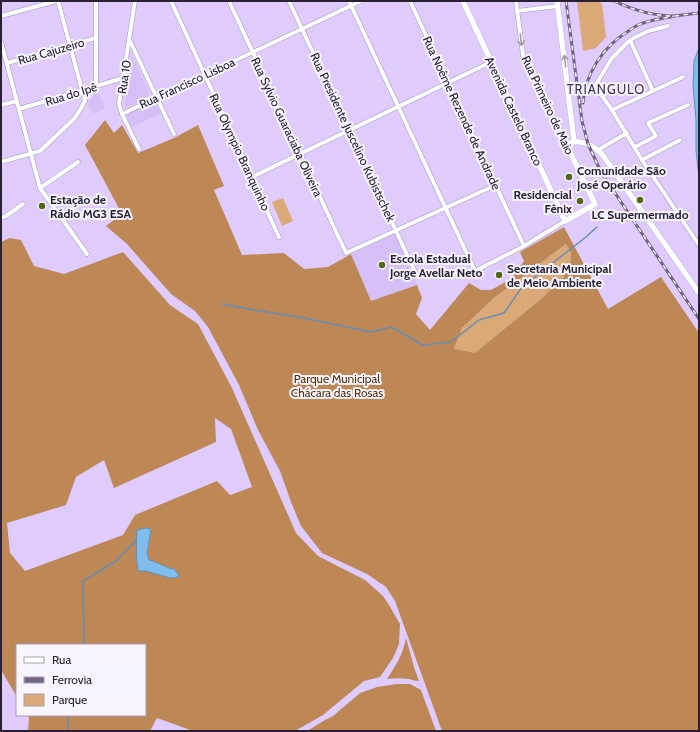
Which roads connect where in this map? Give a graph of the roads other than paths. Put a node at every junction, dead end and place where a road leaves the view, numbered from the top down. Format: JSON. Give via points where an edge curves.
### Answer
{"nodes":[{"id":1,"x":57,"y":1,"type":"edge"},
{"id":2,"x":96,"y":1,"type":"edge"},
{"id":3,"x":136,"y":1,"type":"edge"},
{"id":4,"x":171,"y":1,"type":"edge"},
{"id":5,"x":229,"y":1,"type":"edge"},
{"id":6,"x":289,"y":1,"type":"edge"},
{"id":7,"x":361,"y":1,"type":"edge"},
{"id":8,"x":410,"y":1,"type":"edge"},
{"id":9,"x":463,"y":1,"type":"edge"},
{"id":10,"x":516,"y":1,"type":"edge"},
{"id":11,"x":350,"y":3,"type":"edge"},
{"id":12,"x":557,"y":3,"type":"edge"},
{"id":13,"x":517,"y":11,"type":"junction"},
{"id":14,"x":1,"y":16,"type":"edge"},
{"id":15,"x":668,"y":26,"type":"dead end"},
{"id":16,"x":302,"y":29,"type":"junction"},
{"id":17,"x":96,"y":38,"type":"junction"},
{"id":18,"x":129,"y":40,"type":"junction"},
{"id":19,"x":630,"y":40,"type":"junction"},
{"id":20,"x":1,"y":42,"type":"edge"},
{"id":21,"x":70,"y":46,"type":"junction"},
{"id":22,"x":2,"y":48,"type":"edge"},
{"id":23,"x":253,"y":52,"type":"junction"},
{"id":24,"x":491,"y":62,"type":"junction"},
{"id":25,"x":7,"y":63,"type":"junction"},
{"id":26,"x":205,"y":75,"type":"junction"},
{"id":27,"x":683,"y":77,"type":"dead end"},
{"id":28,"x":123,"y":78,"type":"junction"},
{"id":29,"x":448,"y":82,"type":"junction"},
{"id":30,"x":96,"y":86,"type":"junction"},
{"id":31,"x":82,"y":90,"type":"junction"},
{"id":32,"x":653,"y":91,"type":"junction"},
{"id":33,"x":156,"y":98,"type":"junction"},
{"id":34,"x":17,"y":101,"type":"junction"},
{"id":35,"x":1,"y":105,"type":"edge"},
{"id":36,"x":688,"y":105,"type":"dead end"},
{"id":37,"x":398,"y":106,"type":"junction"},
{"id":38,"x":19,"y":109,"type":"junction"},
{"id":39,"x":612,"y":110,"type":"junction"},
{"id":40,"x":122,"y":114,"type":"junction"},
{"id":41,"x":350,"y":130,"type":"junction"},
{"id":42,"x":627,"y":133,"type":"junction"},
{"id":43,"x":174,"y":134,"type":"dead end"},
{"id":44,"x":680,"y":140,"type":"dead end"},
{"id":45,"x":574,"y":141,"type":"junction"},
{"id":46,"x":566,"y":144,"type":"junction"},
{"id":47,"x":635,"y":147,"type":"junction"},
{"id":48,"x":139,"y":149,"type":"dead end"},
{"id":49,"x":598,"y":150,"type":"junction"},
{"id":50,"x":31,"y":154,"type":"junction"},
{"id":51,"x":300,"y":154,"type":"junction"},
{"id":52,"x":642,"y":160,"type":"junction"},
{"id":53,"x":1,"y":162,"type":"edge"},
{"id":54,"x":78,"y":162,"type":"dead end"},
{"id":55,"x":252,"y":177,"type":"junction"},
{"id":56,"x":496,"y":185,"type":"junction"},
{"id":57,"x":40,"y":188,"type":"junction"},
{"id":58,"x":23,"y":204,"type":"dead end"},
{"id":59,"x":445,"y":208,"type":"junction"},
{"id":60,"x":1,"y":218,"type":"edge"},
{"id":61,"x":565,"y":221,"type":"junction"},
{"id":62,"x":396,"y":230,"type":"junction"},
{"id":63,"x":279,"y":237,"type":"dead end"},
{"id":64,"x":699,"y":245,"type":"edge"},
{"id":65,"x":524,"y":246,"type":"junction"},
{"id":66,"x":87,"y":254,"type":"dead end"},
{"id":67,"x":416,"y":274,"type":"dead end"},
{"id":68,"x":699,"y":293,"type":"edge"}],
"edges":[{"from":1,"to":14,"type":"street"},
{"from":1,"to":21,"type":"street"},
{"from":2,"to":17,"type":"street"},
{"from":3,"to":18,"type":"street","name":"Rua 10"},
{"from":4,"to":26,"type":"street","name":"Rua Olympio Branquinho"},
{"from":5,"to":23,"type":"street","name":"Rua Sylvio Guaraciaba Oliveira"},
{"from":6,"to":16,"type":"street","name":"Rua Presidente Juscelino Kubistschek"},
{"from":7,"to":11,"type":"street","name":"Rua Francisco Lisboa"},
{"from":8,"to":29,"type":"street","name":"Rua Noême Rezende de Andrade"},
{"from":9,"to":24,"type":"street","name":"Avenida Castelo Branco"},
{"from":10,"to":13,"type":"street","name":"Rua Primeiro de Maio"},
{"from":11,"to":16,"type":"street","name":"Rua Francisco Lisboa"},
{"from":11,"to":37,"type":"street"},
{"from":12,"to":13,"type":"street"},
{"from":45,"to":12,"type":"street","one_way":true},
{"from":13,"to":46,"type":"street","name":"Rua Primeiro de Maio","one_way":true,"via":[[523,55]]},
{"from":15,"to":19,"type":"street","via":[[648,31]]},
{"from":16,"to":23,"type":"street","name":"Rua Francisco Lisboa"},
{"from":16,"to":41,"type":"street","name":"Rua Presidente Juscelino Kubistschek"},
{"from":17,"to":21,"type":"street","name":"Rua Cajuzeiro"},
{"from":17,"to":30,"type":"street"},
{"from":18,"to":28,"type":"street","name":"Rua 10"},
{"from":18,"to":33,"type":"street"},
{"from":19,"to":32,"type":"street"},
{"from":19,"to":39,"type":"street","via":[[612,58],[595,86]]},
{"from":20,"to":22,"type":"street"},
{"from":21,"to":25,"type":"street","name":"Rua Cajuzeiro"},
{"from":21,"to":31,"type":"street"},
{"from":22,"to":25,"type":"street"},
{"from":23,"to":26,"type":"street","name":"Rua Francisco Lisboa"},
{"from":23,"to":51,"type":"street","name":"Rua Sylvio Guaraciaba Oliveira"},
{"from":24,"to":29,"type":"street"},
{"from":24,"to":61,"type":"street","name":"Avenida Castelo Branco"},
{"from":25,"to":34,"type":"street"},
{"from":26,"to":33,"type":"street","name":"Rua Francisco Lisboa"},
{"from":26,"to":55,"type":"street","name":"Rua Olympio Branquinho"},
{"from":27,"to":32,"type":"street"},
{"from":28,"to":30,"type":"street","name":"Rua do Ipê"},
{"from":28,"to":40,"type":"street","name":"Rua 10","via":[[119,104]]},
{"from":29,"to":37,"type":"street"},
{"from":29,"to":56,"type":"street","name":"Rua Noême Rezende de Andrade"},
{"from":30,"to":31,"type":"street","name":"Rua do Ipê"},
{"from":31,"to":38,"type":"street","name":"Rua do Ipê"},
{"from":31,"to":50,"type":"street","via":[[85,101],[75,118],[40,152]]},
{"from":32,"to":39,"type":"street"},
{"from":33,"to":40,"type":"street","name":"Rua Francisco Lisboa"},
{"from":33,"to":43,"type":"street"},
{"from":34,"to":35,"type":"street"},
{"from":34,"to":38,"type":"street"},
{"from":36,"to":47,"type":"street","via":[[648,124],[656,136]]},
{"from":37,"to":41,"type":"street"},
{"from":37,"to":59,"type":"street"},
{"from":38,"to":50,"type":"street"},
{"from":39,"to":42,"type":"street"},
{"from":40,"to":48,"type":"street","name":"Rua 10"},
{"from":41,"to":51,"type":"street"},
{"from":41,"to":62,"type":"street","name":"Rua Presidente Juscelino Kubistschek"},
{"from":42,"to":47,"type":"street"},
{"from":42,"to":49,"type":"street"},
{"from":44,"to":52,"type":"street"},
{"from":45,"to":46,"type":"street"},
{"from":45,"to":49,"type":"street","via":[[588,144]]},
{"from":46,"to":61,"type":"street","name":"Rua Primeiro de Maio","via":[[595,204]]},
{"from":47,"to":52,"type":"street"},
{"from":49,"to":68,"type":"street"},
{"from":50,"to":53,"type":"street"},
{"from":50,"to":57,"type":"street"},
{"from":51,"to":55,"type":"street"},
{"from":51,"to":62,"type":"street","name":"Rua Sylvio Guaraciaba Oliveira","via":[[346,253]]},
{"from":52,"to":64,"type":"street"},
{"from":54,"to":57,"type":"street"},
{"from":55,"to":63,"type":"street","name":"Rua Olympio Branquinho"},
{"from":56,"to":59,"type":"street"},
{"from":56,"to":65,"type":"street","name":"Rua Noême Rezende de Andrade"},
{"from":57,"to":66,"type":"street"},
{"from":58,"to":60,"type":"street"},
{"from":59,"to":62,"type":"street"},
{"from":59,"to":65,"type":"street","via":[[475,271]]},
{"from":61,"to":65,"type":"street"},
{"from":62,"to":67,"type":"street","name":"Rua Presidente Juscelino Kubistschek"}]}
